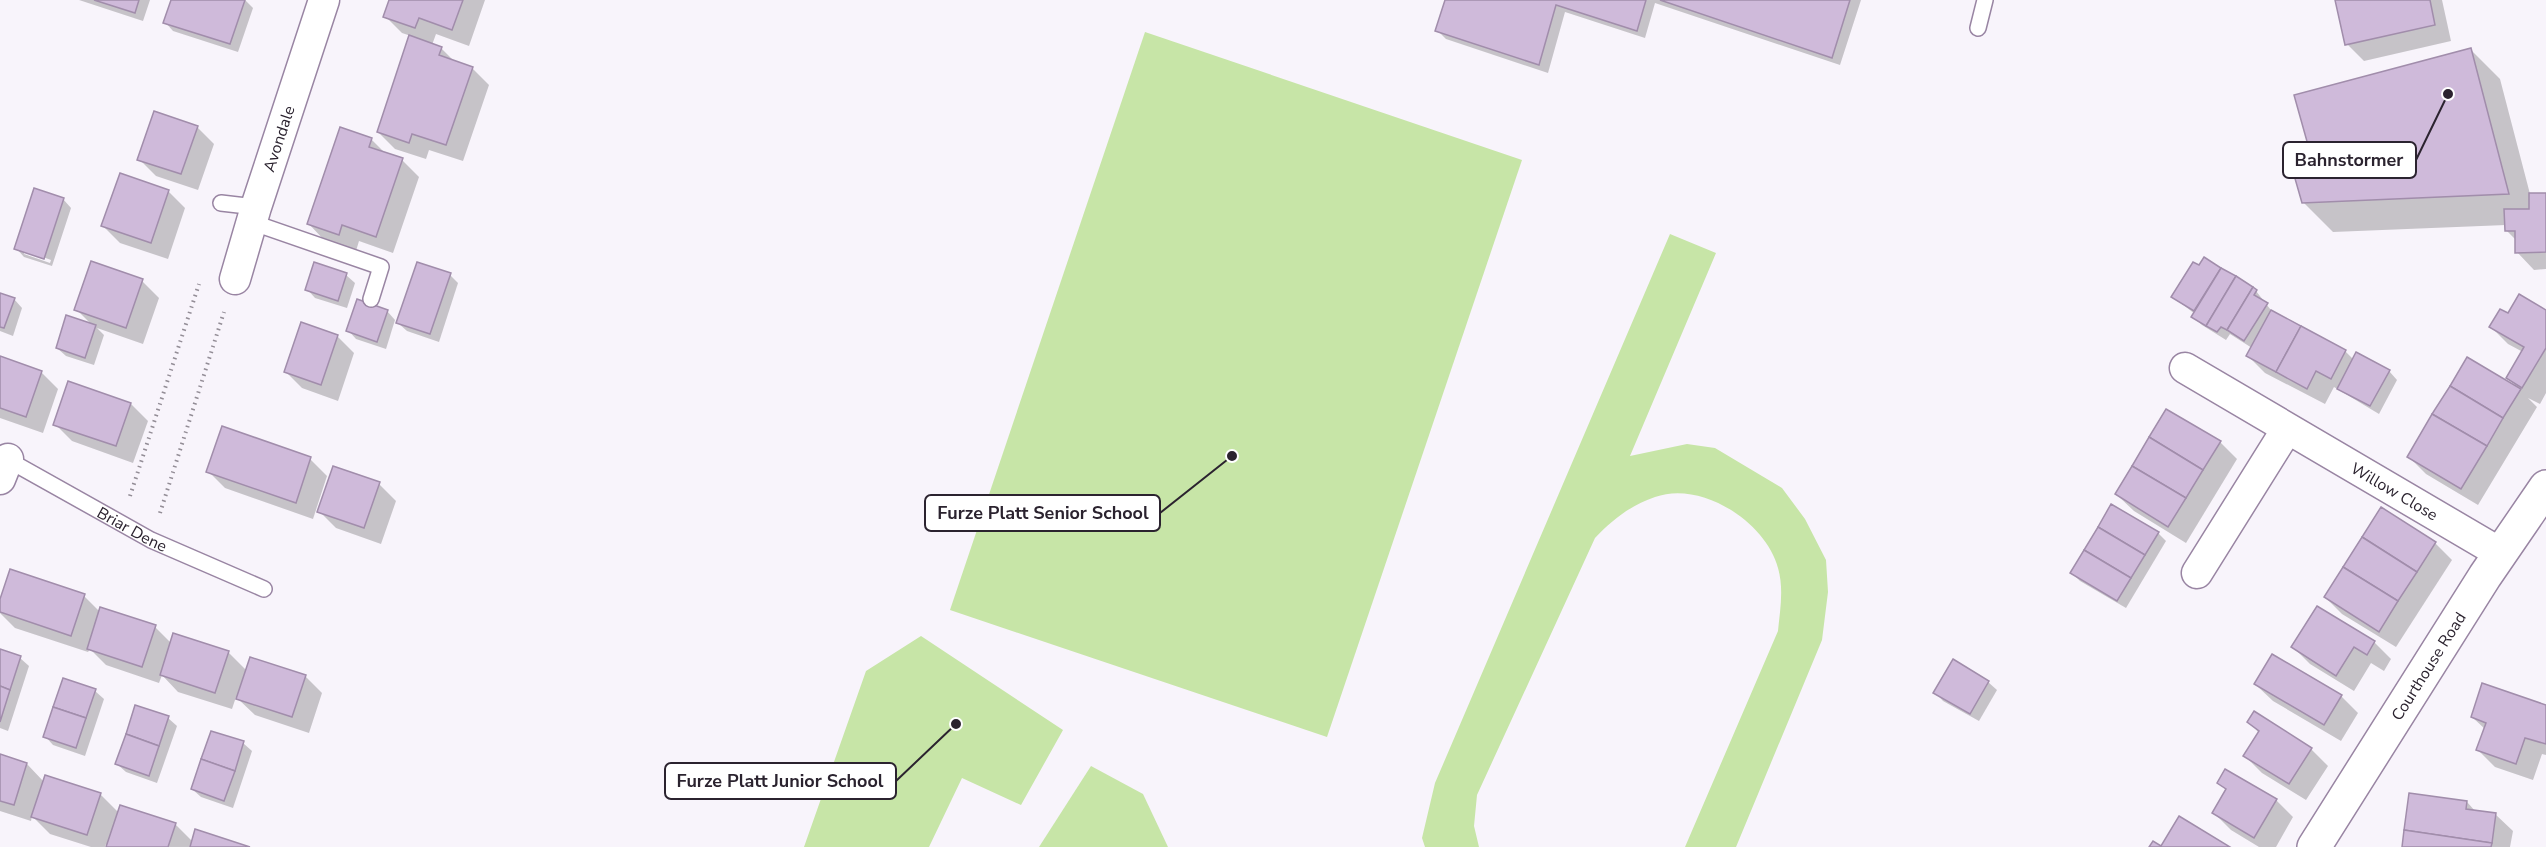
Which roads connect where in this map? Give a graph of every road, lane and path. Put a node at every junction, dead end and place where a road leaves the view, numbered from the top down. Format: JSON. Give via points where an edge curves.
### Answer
{"nodes":[{"id":1,"x":324,"y":0,"type":"edge"},
{"id":2,"x":1985,"y":0,"type":"edge"},
{"id":3,"x":1978,"y":28,"type":"dead end"},
{"id":4,"x":221,"y":203,"type":"dead end"},
{"id":5,"x":254,"y":215,"type":"junction"},
{"id":6,"x":235,"y":279,"type":"joint"},
{"id":7,"x":200,"y":282,"type":"dead end"},
{"id":8,"x":371,"y":298,"type":"dead end"},
{"id":9,"x":2185,"y":368,"type":"dead end"},
{"id":10,"x":2288,"y":429,"type":"junction"},
{"id":11,"x":2,"y":465,"type":"edge"},
{"id":12,"x":2546,"y":487,"type":"edge"},
{"id":13,"x":122,"y":523,"type":"junction"},
{"id":14,"x":152,"y":540,"type":"junction"},
{"id":15,"x":2500,"y":553,"type":"junction"},
{"id":16,"x":2197,"y":573,"type":"dead end"},
{"id":17,"x":264,"y":589,"type":"dead end"},
{"id":18,"x":2314,"y":847,"type":"edge"}],
"edges":[{"from":1,"to":5,"type":"street","name":"Avondale"},
{"from":2,"to":3,"type":"lane"},
{"from":4,"to":5,"type":"lane"},
{"from":5,"to":6,"type":"street","name":"Avondale"},
{"from":5,"to":8,"type":"lane","via":[[381,267]]},
{"from":6,"to":14,"type":"path"},
{"from":7,"to":13,"type":"path"},
{"from":9,"to":10,"type":"street","name":"Willow Close"},
{"from":10,"to":15,"type":"street","name":"Willow Close"},
{"from":10,"to":16,"type":"street"},
{"from":11,"to":13,"type":"lane","name":"Briar Dene"},
{"from":12,"to":15,"type":"street","name":"Courthouse Road"},
{"from":13,"to":14,"type":"lane","name":"Briar Dene"},
{"from":14,"to":17,"type":"lane","name":"Briar Dene"},
{"from":15,"to":18,"type":"street","name":"Courthouse Road"}]}
